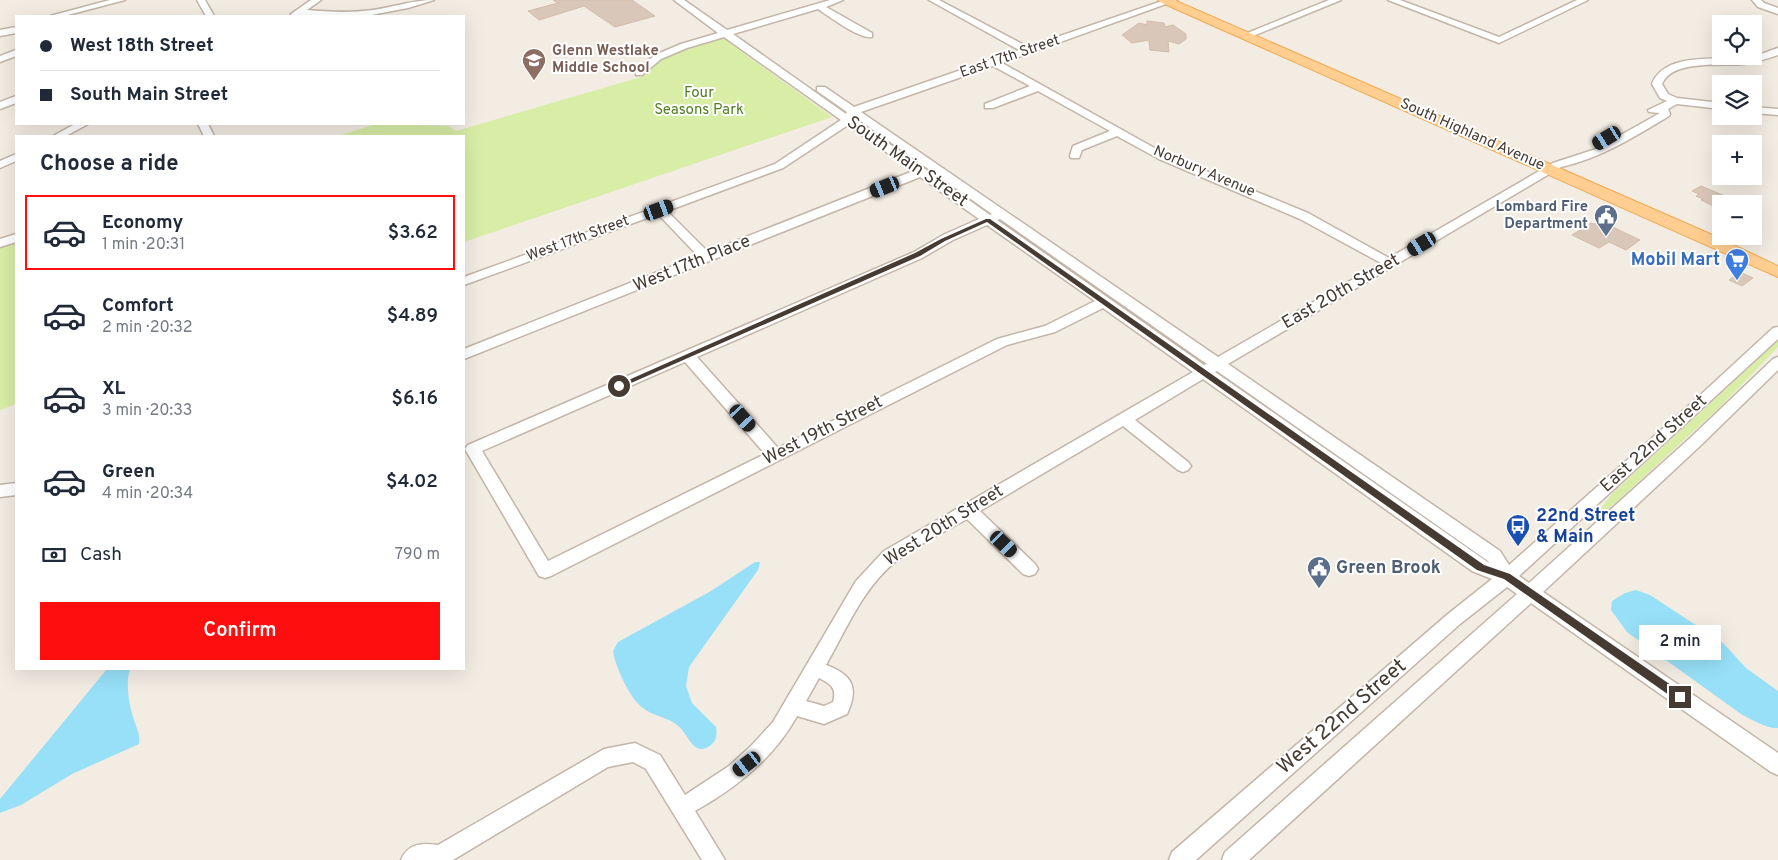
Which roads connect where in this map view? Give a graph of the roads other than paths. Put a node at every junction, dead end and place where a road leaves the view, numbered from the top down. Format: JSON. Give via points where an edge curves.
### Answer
{"nodes":[{"id":1,"x":122,"y":0,"type":"edge"},
{"id":2,"x":201,"y":0,"type":"edge"},
{"id":3,"x":317,"y":0,"type":"edge"},
{"id":4,"x":430,"y":0,"type":"edge"},
{"id":5,"x":678,"y":0,"type":"edge"},
{"id":6,"x":693,"y":0,"type":"edge"},
{"id":7,"x":839,"y":0,"type":"edge"},
{"id":8,"x":933,"y":0,"type":"edge"},
{"id":9,"x":1171,"y":0,"type":"edge"},
{"id":10,"x":1337,"y":0,"type":"edge"},
{"id":11,"x":1392,"y":0,"type":"edge"},
{"id":12,"x":1584,"y":0,"type":"edge"},
{"id":13,"x":1756,"y":0,"type":"edge"},
{"id":14,"x":819,"y":6,"type":"junction"},
{"id":15,"x":1778,"y":11,"type":"edge"},
{"id":16,"x":294,"y":14,"type":"edge"},
{"id":17,"x":58,"y":15,"type":"edge"},
{"id":18,"x":209,"y":15,"type":"edge"},
{"id":19,"x":15,"y":30,"type":"edge"},
{"id":20,"x":737,"y":30,"type":"junction"},
{"id":21,"x":0,"y":34,"type":"edge"},
{"id":22,"x":725,"y":34,"type":"junction"},
{"id":23,"x":869,"y":34,"type":"dead end"},
{"id":24,"x":1249,"y":34,"type":"junction"},
{"id":25,"x":1028,"y":51,"type":"junction"},
{"id":26,"x":1778,"y":51,"type":"edge"},
{"id":27,"x":15,"y":53,"type":"edge"},
{"id":28,"x":0,"y":59,"type":"edge"},
{"id":29,"x":994,"y":62,"type":"junction"},
{"id":30,"x":639,"y":72,"type":"dead end"},
{"id":31,"x":1038,"y":87,"type":"junction"},
{"id":32,"x":15,"y":99,"type":"edge"},
{"id":33,"x":1675,"y":101,"type":"junction"},
{"id":34,"x":1712,"y":105,"type":"edge"},
{"id":35,"x":0,"y":106,"type":"edge"},
{"id":36,"x":989,"y":106,"type":"dead end"},
{"id":37,"x":1663,"y":108,"type":"junction"},
{"id":38,"x":1762,"y":111,"type":"edge"},
{"id":39,"x":1778,"y":112,"type":"edge"},
{"id":40,"x":850,"y":116,"type":"junction"},
{"id":41,"x":80,"y":125,"type":"edge"},
{"id":42,"x":1118,"y":132,"type":"junction"},
{"id":43,"x":1618,"y":132,"type":"junction"},
{"id":44,"x":60,"y":135,"type":"edge"},
{"id":45,"x":1629,"y":136,"type":"junction"},
{"id":46,"x":1597,"y":145,"type":"junction"},
{"id":47,"x":1608,"y":149,"type":"junction"},
{"id":48,"x":1074,"y":156,"type":"dead end"},
{"id":49,"x":15,"y":158,"type":"edge"},
{"id":50,"x":0,"y":165,"type":"edge"},
{"id":51,"x":1553,"y":167,"type":"junction"},
{"id":52,"x":921,"y":172,"type":"junction"},
{"id":53,"x":659,"y":210,"type":"junction"},
{"id":54,"x":1001,"y":214,"type":"junction"},
{"id":55,"x":988,"y":220,"type":"junction"},
{"id":56,"x":1712,"y":232,"type":"edge"},
{"id":57,"x":15,"y":238,"type":"edge"},
{"id":58,"x":0,"y":243,"type":"edge"},
{"id":59,"x":1744,"y":245,"type":"edge"},
{"id":60,"x":707,"y":258,"type":"junction"},
{"id":61,"x":1778,"y":260,"type":"edge"},
{"id":62,"x":1390,"y":263,"type":"junction"},
{"id":63,"x":1778,"y":272,"type":"edge"},
{"id":64,"x":465,"y":281,"type":"edge"},
{"id":65,"x":1104,"y":302,"type":"junction"},
{"id":66,"x":1778,"y":331,"type":"edge"},
{"id":67,"x":465,"y":354,"type":"edge"},
{"id":68,"x":688,"y":356,"type":"junction"},
{"id":69,"x":1778,"y":362,"type":"edge"},
{"id":70,"x":1211,"y":368,"type":"junction"},
{"id":71,"x":1124,"y":419,"type":"junction"},
{"id":72,"x":775,"y":455,"type":"junction"},
{"id":73,"x":1183,"y":466,"type":"dead end"},
{"id":74,"x":15,"y":488,"type":"edge"},
{"id":75,"x":0,"y":491,"type":"edge"},
{"id":76,"x":969,"y":510,"type":"junction"},
{"id":77,"x":1029,"y":569,"type":"dead end"},
{"id":78,"x":1507,"y":577,"type":"junction"},
{"id":79,"x":1530,"y":593,"type":"junction"},
{"id":80,"x":814,"y":668,"type":"junction"},
{"id":81,"x":792,"y":706,"type":"junction"},
{"id":82,"x":1778,"y":765,"type":"edge"},
{"id":83,"x":683,"y":806,"type":"junction"},
{"id":84,"x":440,"y":858,"type":"edge"},
{"id":85,"x":412,"y":860,"type":"edge"},
{"id":86,"x":714,"y":860,"type":"edge"},
{"id":87,"x":1180,"y":860,"type":"edge"},
{"id":88,"x":1233,"y":860,"type":"edge"}],
"edges":[{"from":1,"to":17,"type":"street"},
{"from":2,"to":18,"type":"street"},
{"from":3,"to":16,"type":"street"},
{"from":4,"to":16,"type":"street","via":[[361,14]]},
{"from":5,"to":22,"type":"street","name":"South Main Street"},
{"from":6,"to":20,"type":"street","name":"South Main Street"},
{"from":7,"to":14,"type":"street"},
{"from":8,"to":25,"type":"street"},
{"from":9,"to":24,"type":"main road","name":"South Highland Avenue"},
{"from":9,"to":25,"type":"street","name":"East 17th Street"},
{"from":10,"to":24,"type":"street"},
{"from":11,"to":12,"type":"street","via":[[1500,40]]},
{"from":13,"to":15,"type":"street","via":[[1761,6]]},
{"from":14,"to":20,"type":"street"},
{"from":14,"to":23,"type":"street"},
{"from":19,"to":21,"type":"street"},
{"from":20,"to":22,"type":"street"},
{"from":20,"to":40,"type":"street","name":"South Main Street"},
{"from":22,"to":30,"type":"street","via":[[670,51]]},
{"from":22,"to":40,"type":"street","name":"South Main Street"},
{"from":24,"to":51,"type":"main road","name":"South Highland Avenue"},
{"from":25,"to":29,"type":"street","name":"East 17th Street"},
{"from":26,"to":33,"type":"street","via":[[1743,61],[1689,64],[1664,71],[1657,84],[1664,96]]},
{"from":27,"to":28,"type":"street"},
{"from":29,"to":31,"type":"street","name":"Norbury Avenue"},
{"from":29,"to":40,"type":"street","name":"East 17th Street"},
{"from":31,"to":36,"type":"street"},
{"from":31,"to":42,"type":"street","name":"Norbury Avenue"},
{"from":32,"to":35,"type":"street"},
{"from":33,"to":34,"type":"street"},
{"from":33,"to":37,"type":"street"},
{"from":37,"to":43,"type":"street","via":[[1653,110]]},
{"from":37,"to":45,"type":"street","via":[[1664,114]]},
{"from":38,"to":39,"type":"street"},
{"from":40,"to":52,"type":"street","name":"South Main Street"},
{"from":40,"to":53,"type":"street","name":"West 17th Street","via":[[779,166]]},
{"from":40,"to":54,"type":"street","name":"South Main Street"},
{"from":41,"to":44,"type":"street"},
{"from":42,"to":48,"type":"street","via":[[1077,148]]},
{"from":42,"to":62,"type":"street","name":"Norbury Avenue","via":[[1163,158],[1304,216]]},
{"from":43,"to":45,"type":"street"},
{"from":43,"to":46,"type":"street"},
{"from":45,"to":47,"type":"street"},
{"from":46,"to":47,"type":"street"},
{"from":46,"to":51,"type":"street","via":[[1562,158]]},
{"from":47,"to":51,"type":"street"},
{"from":49,"to":50,"type":"street"},
{"from":51,"to":56,"type":"main road","name":"South Highland Avenue"},
{"from":51,"to":62,"type":"street","name":"East 20th Street"},
{"from":51,"to":63,"type":"main road","name":"South Highland Avenue"},
{"from":52,"to":55,"type":"street","name":"South Main Street"},
{"from":52,"to":60,"type":"street","name":"West 17th Place"},
{"from":53,"to":60,"type":"street"},
{"from":53,"to":64,"type":"street","name":"West 17th Street"},
{"from":54,"to":55,"type":"street"},
{"from":54,"to":70,"type":"street","name":"South Main Street"},
{"from":55,"to":65,"type":"street","name":"South Main Street"},
{"from":55,"to":68,"type":"street","via":[[918,255]]},
{"from":57,"to":58,"type":"street"},
{"from":59,"to":61,"type":"main road","name":"South Highland Avenue"},
{"from":60,"to":67,"type":"street","name":"West 17th Place"},
{"from":62,"to":70,"type":"street","name":"East 20th Street"},
{"from":65,"to":70,"type":"street","name":"South Main Street"},
{"from":65,"to":72,"type":"street","name":"West 19th Street","via":[[1050,329],[1002,342]]},
{"from":66,"to":78,"type":"street","name":"East 22nd Street"},
{"from":68,"to":72,"type":"street"},
{"from":68,"to":72,"type":"street","name":"West 19th Street","via":[[473,449],[545,571]]},
{"from":69,"to":79,"type":"street","name":"East 22nd Street"},
{"from":70,"to":71,"type":"street","name":"West 20th Street"},
{"from":70,"to":78,"type":"street","name":"South Main Street","via":[[1494,556]]},
{"from":71,"to":73,"type":"street"},
{"from":71,"to":76,"type":"street","name":"West 20th Street"},
{"from":74,"to":75,"type":"street"},
{"from":76,"to":77,"type":"street"},
{"from":76,"to":80,"type":"street","name":"West 20th Street","via":[[902,549],[877,568],[862,586]]},
{"from":78,"to":79,"type":"street","name":"South Main Street"},
{"from":78,"to":87,"type":"street","name":"West 22nd Street","via":[[1454,619]]},
{"from":79,"to":82,"type":"street","name":"South Main Street"},
{"from":79,"to":88,"type":"street","name":"West 22nd Street"},
{"from":80,"to":81,"type":"street","name":"West 20th Street"},
{"from":80,"to":81,"type":"street","via":[[843,684],[845,697],[840,708],[824,715]]},
{"from":81,"to":83,"type":"street","name":"West 20th Street","via":[[780,728],[756,755]]},
{"from":83,"to":84,"type":"street","via":[[653,762],[635,752],[604,758]]},
{"from":83,"to":86,"type":"street"},
{"from":84,"to":85,"type":"street","via":[[421,854]]}]}
